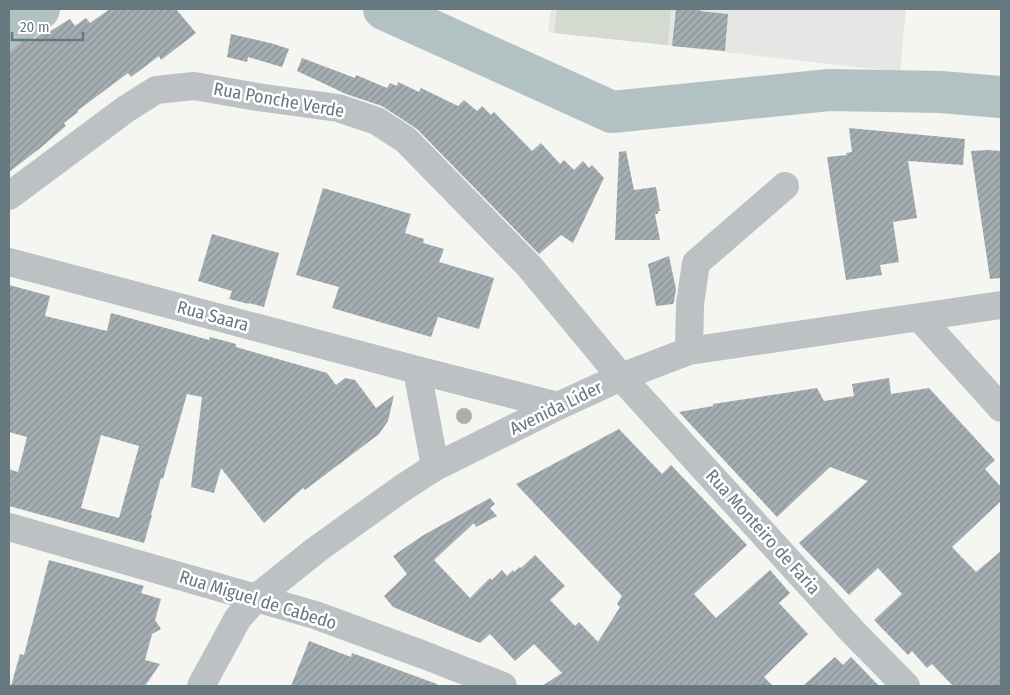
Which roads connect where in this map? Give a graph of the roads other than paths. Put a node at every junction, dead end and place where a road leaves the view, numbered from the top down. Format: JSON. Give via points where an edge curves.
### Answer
{"nodes":[{"id":1,"x":785,"y":186,"type":"dead end"},
{"id":2,"x":9,"y":196,"type":"edge"},
{"id":3,"x":9,"y":262,"type":"edge"},
{"id":4,"x":1001,"y":305,"type":"edge"},
{"id":5,"x":919,"y":317,"type":"junction"},
{"id":6,"x":690,"y":351,"type":"junction"},
{"id":7,"x":417,"y":370,"type":"junction"},
{"id":8,"x":621,"y":376,"type":"junction"},
{"id":9,"x":558,"y":406,"type":"junction"},
{"id":10,"x":1001,"y":408,"type":"edge"},
{"id":11,"x":435,"y":467,"type":"junction"},
{"id":12,"x":9,"y":527,"type":"edge"},
{"id":13,"x":256,"y":598,"type":"junction"},
{"id":14,"x":201,"y":686,"type":"edge"},
{"id":15,"x":503,"y":686,"type":"edge"},
{"id":16,"x":906,"y":686,"type":"edge"}],
"edges":[{"from":1,"to":6,"type":"street","via":[[696,263],[690,304]]},
{"from":2,"to":8,"type":"street","name":"Rua Ponche Verde","via":[[156,90],[194,86],[338,108],[377,120],[406,140],[529,266]]},
{"from":3,"to":7,"type":"street","name":"Rua Saara"},
{"from":4,"to":5,"type":"street","name":"Avenida Líder"},
{"from":5,"to":6,"type":"street","name":"Avenida Líder"},
{"from":5,"to":10,"type":"street"},
{"from":6,"to":8,"type":"street","name":"Avenida Líder"},
{"from":7,"to":9,"type":"street","name":"Rua Saara"},
{"from":7,"to":11,"type":"street"},
{"from":8,"to":9,"type":"street","name":"Avenida Líder"},
{"from":8,"to":16,"type":"street","name":"Rua Monteiro de Faria"},
{"from":9,"to":11,"type":"street","name":"Avenida Líder"},
{"from":11,"to":13,"type":"street","name":"Avenida Líder","via":[[316,550]]},
{"from":12,"to":13,"type":"street","name":"Rua Miguel de Cabedo"},
{"from":13,"to":14,"type":"street","name":"Avenida Líder","via":[[238,618]]},
{"from":13,"to":15,"type":"street","name":"Rua Miguel de Cabedo","via":[[315,615]]}]}
